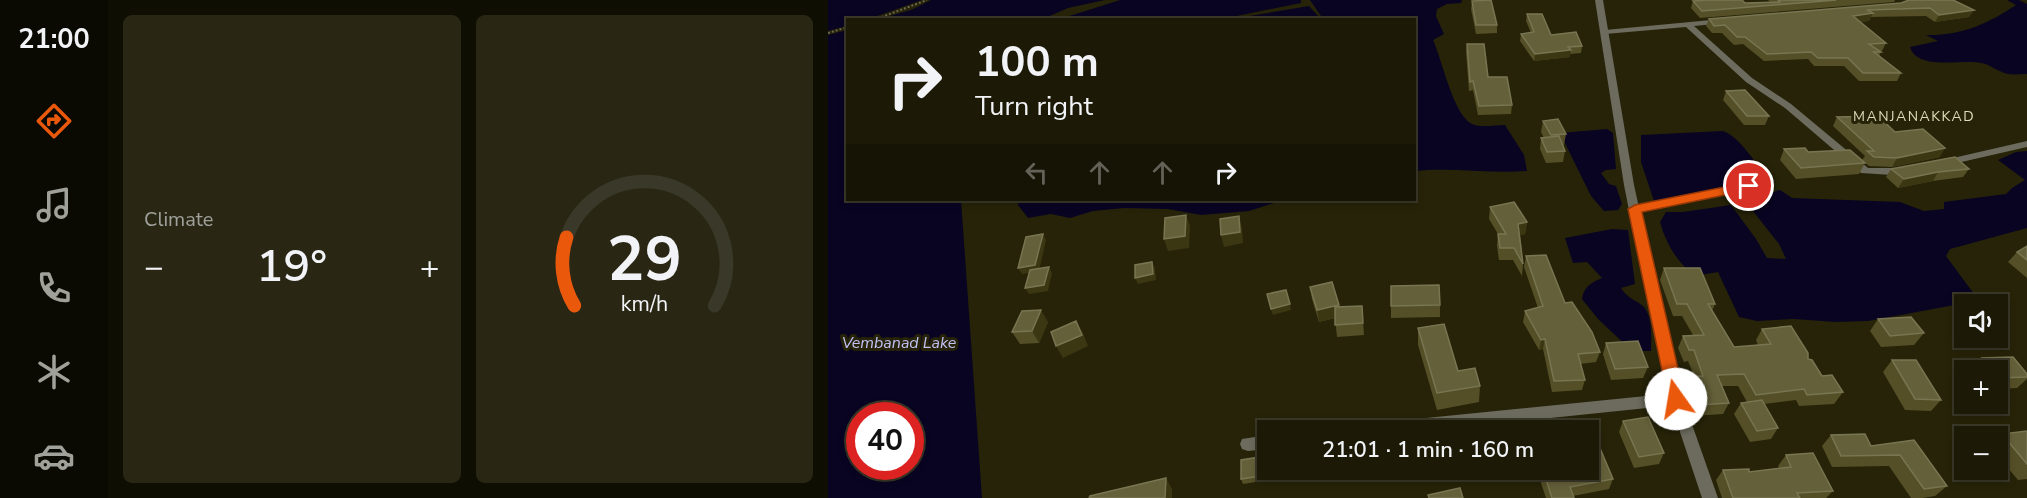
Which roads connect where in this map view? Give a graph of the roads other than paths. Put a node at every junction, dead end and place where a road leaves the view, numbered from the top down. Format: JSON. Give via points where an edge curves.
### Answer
{"nodes":[{"id":1,"x":1599,"y":0,"type":"edge"},
{"id":2,"x":1732,"y":20,"type":"edge"},
{"id":3,"x":1686,"y":23,"type":"junction"},
{"id":4,"x":1605,"y":32,"type":"junction"},
{"id":5,"x":2027,"y":144,"type":"edge"},
{"id":6,"x":1937,"y":164,"type":"edge"},
{"id":7,"x":1914,"y":168,"type":"edge"},
{"id":8,"x":1749,"y":186,"type":"dead end"},
{"id":9,"x":1635,"y":209,"type":"junction"},
{"id":10,"x":1676,"y":399,"type":"junction"},
{"id":11,"x":1473,"y":420,"type":"edge"},
{"id":12,"x":1257,"y":443,"type":"edge"},
{"id":13,"x":1248,"y":444,"type":"dead end"},
{"id":14,"x":1710,"y":498,"type":"edge"}],
"edges":[{"from":1,"to":4,"type":"street"},
{"from":2,"to":3,"type":"street"},
{"from":3,"to":4,"type":"street"},
{"from":3,"to":7,"type":"street","via":[[1749,80],[1788,106],[1865,171]]},
{"from":4,"to":9,"type":"street"},
{"from":5,"to":6,"type":"street"},
{"from":8,"to":9,"type":"street"},
{"from":9,"to":10,"type":"street"},
{"from":10,"to":11,"type":"street"},
{"from":10,"to":14,"type":"street"},
{"from":12,"to":13,"type":"street"}]}
